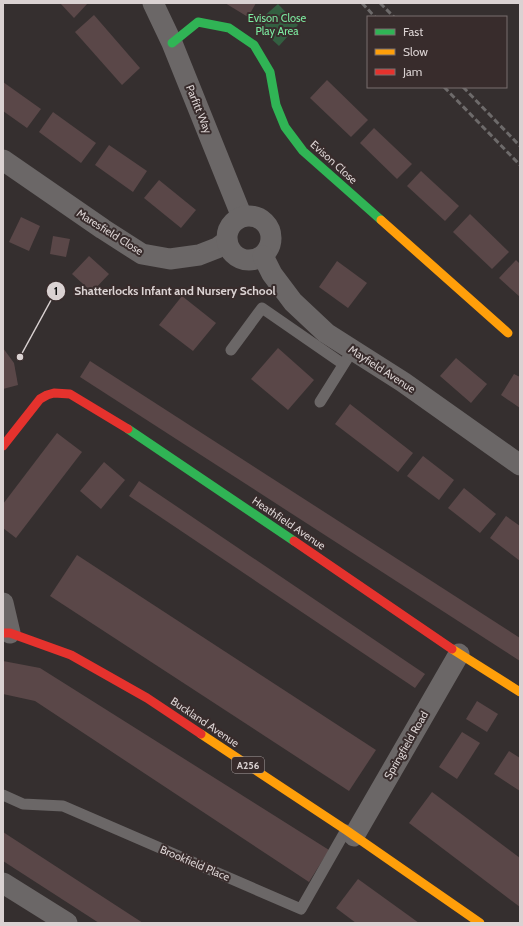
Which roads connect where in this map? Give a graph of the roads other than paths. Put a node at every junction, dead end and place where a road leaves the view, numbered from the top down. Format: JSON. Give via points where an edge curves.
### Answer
{"nodes":[{"id":1,"x":153,"y":3,"type":"edge"},
{"id":2,"x":172,"y":43,"type":"junction"},
{"id":3,"x":3,"y":160,"type":"edge"},
{"id":4,"x":242,"y":217,"type":"junction"},
{"id":5,"x":228,"y":241,"type":"junction"},
{"id":6,"x":262,"y":256,"type":"junction"},
{"id":7,"x":508,"y":332,"type":"dead end"},
{"id":8,"x":231,"y":350,"type":"dead end"},
{"id":9,"x":348,"y":357,"type":"junction"},
{"id":10,"x":320,"y":402,"type":"dead end"},
{"id":11,"x":3,"y":446,"type":"edge"},
{"id":12,"x":520,"y":465,"type":"edge"},
{"id":13,"x":3,"y":603,"type":"edge"},
{"id":14,"x":6,"y":633,"type":"edge"},
{"id":15,"x":459,"y":654,"type":"junction"},
{"id":16,"x":520,"y":692,"type":"edge"},
{"id":17,"x":3,"y":795,"type":"edge"},
{"id":18,"x":350,"y":833,"type":"junction"},
{"id":19,"x":3,"y":883,"type":"edge"},
{"id":20,"x":67,"y":923,"type":"edge"},
{"id":21,"x":480,"y":923,"type":"edge"}],
"edges":[{"from":1,"to":2,"type":"street","name":"Parfitt Way"},
{"from":2,"to":4,"type":"street","name":"Parfitt Way"},
{"from":2,"to":7,"type":"street","name":"Evison Close","via":[[198,22],[229,28],[254,45],[270,72],[276,105],[285,127],[303,151]]},
{"from":3,"to":5,"type":"street","name":"Maresfield Close","via":[[142,254],[170,258],[199,255]]},
{"from":4,"to":5,"type":"street","via":[[230,226]]},
{"from":4,"to":6,"type":"street","via":[[257,217],[268,226],[272,241]]},
{"from":5,"to":6,"type":"street","via":[[233,253],[239,258],[247,260]]},
{"from":6,"to":9,"type":"street","name":"Mayfield Avenue","via":[[293,302],[326,332]]},
{"from":8,"to":9,"type":"lane","via":[[262,308]]},
{"from":9,"to":10,"type":"lane"},
{"from":9,"to":12,"type":"street","name":"Mayfield Avenue","via":[[404,382]]},
{"from":11,"to":15,"type":"street","name":"Heathfield Avenue","via":[[47,393],[70,394],[135,433]]},
{"from":13,"to":14,"type":"street"},
{"from":14,"to":18,"type":"street","name":"Buckland Avenue","number":"A256","via":[[71,655],[140,694]]},
{"from":15,"to":16,"type":"street","name":"Heathfield Avenue"},
{"from":15,"to":18,"type":"street","name":"Springfield Road"},
{"from":17,"to":18,"type":"lane","name":"Brookfield Place","via":[[23,804],[63,806],[301,909]]},
{"from":18,"to":21,"type":"street","name":"Buckland Avenue","number":"A256"},
{"from":19,"to":20,"type":"street"}]}
